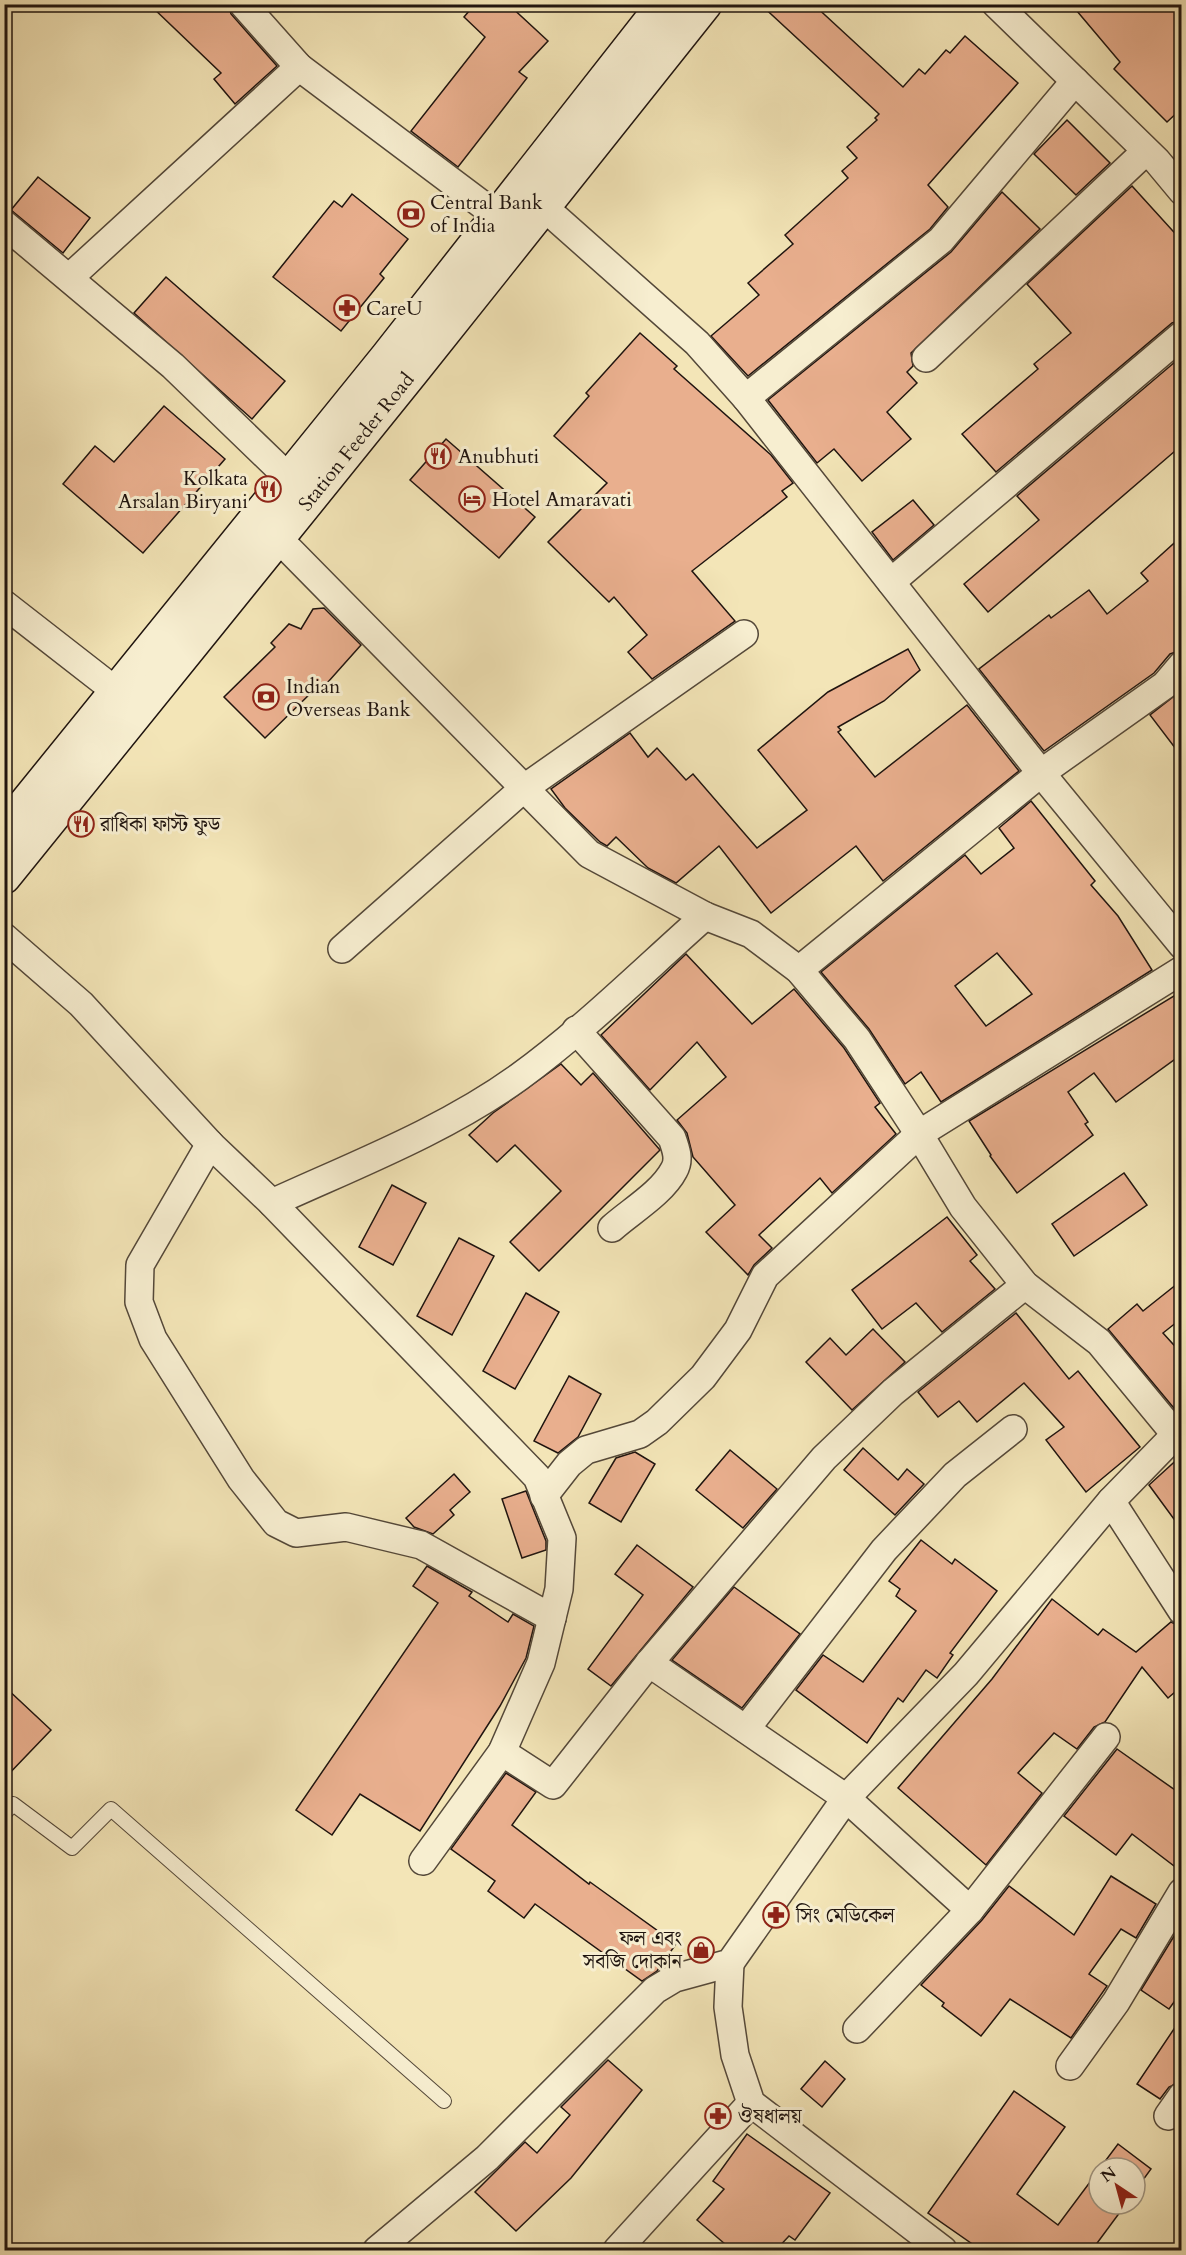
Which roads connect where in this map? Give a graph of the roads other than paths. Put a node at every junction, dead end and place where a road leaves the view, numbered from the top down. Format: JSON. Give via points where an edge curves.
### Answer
{"nodes":[{"id":1,"x":243,"y":4,"type":"edge"},
{"id":2,"x":664,"y":4,"type":"edge"},
{"id":3,"x":705,"y":4,"type":"edge"},
{"id":4,"x":996,"y":4,"type":"edge"},
{"id":5,"x":299,"y":67,"type":"junction"},
{"id":6,"x":1075,"y":81,"type":"junction"},
{"id":7,"x":1146,"y":151,"type":"junction"},
{"id":8,"x":1182,"y":191,"type":"edge"},
{"id":9,"x":533,"y":197,"type":"junction"},
{"id":10,"x":496,"y":215,"type":"junction"},
{"id":11,"x":4,"y":224,"type":"edge"},
{"id":12,"x":69,"y":278,"type":"junction"},
{"id":13,"x":1182,"y":335,"type":"edge"},
{"id":14,"x":926,"y":358,"type":"dead end"},
{"id":15,"x":746,"y":398,"type":"junction"},
{"id":16,"x":289,"y":478,"type":"junction"},
{"id":17,"x":268,"y":527,"type":"junction"},
{"id":18,"x":891,"y":582,"type":"junction"},
{"id":19,"x":4,"y":604,"type":"edge"},
{"id":20,"x":744,"y":634,"type":"dead end"},
{"id":21,"x":1182,"y":665,"type":"edge"},
{"id":22,"x":117,"y":692,"type":"junction"},
{"id":23,"x":1041,"y":773,"type":"junction"},
{"id":24,"x":523,"y":789,"type":"junction"},
{"id":25,"x":4,"y":830,"type":"edge"},
{"id":26,"x":4,"y":877,"type":"edge"},
{"id":27,"x":705,"y":916,"type":"junction"},
{"id":28,"x":4,"y":937,"type":"edge"},
{"id":29,"x":1182,"y":945,"type":"edge"},
{"id":30,"x":342,"y":949,"type":"dead end"},
{"id":31,"x":799,"y":970,"type":"junction"},
{"id":32,"x":1182,"y":970,"type":"edge"},
{"id":33,"x":576,"y":1030,"type":"junction"},
{"id":34,"x":919,"y":1134,"type":"junction"},
{"id":35,"x":210,"y":1144,"type":"junction"},
{"id":36,"x":272,"y":1203,"type":"junction"},
{"id":37,"x":612,"y":1228,"type":"dead end"},
{"id":38,"x":1025,"y":1286,"type":"junction"},
{"id":39,"x":1013,"y":1429,"type":"dead end"},
{"id":40,"x":1178,"y":1431,"type":"edge"},
{"id":41,"x":544,"y":1496,"type":"junction"},
{"id":42,"x":1111,"y":1501,"type":"junction"},
{"id":43,"x":1182,"y":1611,"type":"edge"},
{"id":44,"x":552,"y":1618,"type":"junction"},
{"id":45,"x":649,"y":1663,"type":"junction"},
{"id":46,"x":746,"y":1729,"type":"junction"},
{"id":47,"x":1106,"y":1737,"type":"dead end"},
{"id":48,"x":502,"y":1752,"type":"junction"},
{"id":49,"x":846,"y":1798,"type":"junction"},
{"id":50,"x":4,"y":1814,"type":"edge"},
{"id":51,"x":423,"y":1861,"type":"dead end"},
{"id":52,"x":1182,"y":1892,"type":"edge"},
{"id":53,"x":970,"y":1910,"type":"junction"},
{"id":54,"x":730,"y":1963,"type":"junction"},
{"id":55,"x":857,"y":2029,"type":"dead end"},
{"id":56,"x":1070,"y":2066,"type":"dead end"},
{"id":57,"x":444,"y":2101,"type":"dead end"},
{"id":58,"x":750,"y":2103,"type":"junction"},
{"id":59,"x":376,"y":2250,"type":"edge"},
{"id":60,"x":617,"y":2250,"type":"edge"},
{"id":61,"x":943,"y":2250,"type":"edge"}],
"edges":[{"from":1,"to":5,"type":"street"},
{"from":2,"to":9,"type":"street","name":"Station Feeder Road"},
{"from":3,"to":9,"type":"street","name":"Station Feeder Road"},
{"from":4,"to":6,"type":"street"},
{"from":5,"to":10,"type":"street"},
{"from":5,"to":12,"type":"street"},
{"from":6,"to":7,"type":"street"},
{"from":6,"to":15,"type":"street","via":[[941,240]]},
{"from":7,"to":8,"type":"street"},
{"from":7,"to":14,"type":"street"},
{"from":9,"to":10,"type":"street","name":"Station Feeder Road"},
{"from":9,"to":15,"type":"street","via":[[697,343]]},
{"from":9,"to":17,"type":"street","name":"Station Feeder Road"},
{"from":10,"to":16,"type":"street","name":"Station Feeder Road"},
{"from":11,"to":12,"type":"street"},
{"from":12,"to":16,"type":"street","via":[[173,366]]},
{"from":13,"to":18,"type":"street"},
{"from":15,"to":18,"type":"street"},
{"from":16,"to":17,"type":"street","name":"Station Feeder Road"},
{"from":17,"to":22,"type":"street","name":"Station Feeder Road"},
{"from":17,"to":24,"type":"street"},
{"from":17,"to":26,"type":"street","name":"Station Feeder Road"},
{"from":18,"to":23,"type":"street"},
{"from":19,"to":22,"type":"street"},
{"from":20,"to":24,"type":"street"},
{"from":21,"to":23,"type":"street","via":[[1165,685]]},
{"from":22,"to":25,"type":"street","name":"Station Feeder Road"},
{"from":23,"to":29,"type":"street"},
{"from":23,"to":31,"type":"street"},
{"from":24,"to":27,"type":"street","via":[[589,854]]},
{"from":24,"to":30,"type":"street"},
{"from":27,"to":31,"type":"street","via":[[751,934]]},
{"from":27,"to":33,"type":"street"},
{"from":28,"to":35,"type":"street","via":[[81,1004]]},
{"from":31,"to":34,"type":"street","via":[[857,1039]]},
{"from":32,"to":34,"type":"street"},
{"from":33,"to":36,"type":"street","via":[[518,1077],[436,1128]]},
{"from":33,"to":37,"type":"street","via":[[672,1138],[677,1153],[675,1169],[663,1185]]},
{"from":34,"to":38,"type":"street","via":[[963,1207]]},
{"from":34,"to":41,"type":"street","via":[[765,1276],[738,1330],[703,1377],[664,1415],[640,1434],[586,1450],[569,1464]]},
{"from":35,"to":36,"type":"street"},
{"from":35,"to":44,"type":"street","via":[[140,1265],[139,1302],[153,1340],[241,1479],[276,1523],[296,1533],[346,1527],[421,1545]]},
{"from":36,"to":41,"type":"street","via":[[537,1477]]},
{"from":38,"to":40,"type":"street","via":[[1100,1342]]},
{"from":38,"to":45,"type":"street","via":[[893,1392],[824,1458]]},
{"from":39,"to":46,"type":"street","via":[[955,1475],[885,1550]]},
{"from":40,"to":42,"type":"street"},
{"from":41,"to":44,"type":"street","via":[[562,1538],[559,1589]]},
{"from":42,"to":43,"type":"street"},
{"from":42,"to":49,"type":"street","via":[[966,1674]]},
{"from":44,"to":48,"type":"street","via":[[541,1663]]},
{"from":45,"to":46,"type":"street"},
{"from":45,"to":48,"type":"street","via":[[553,1785]]},
{"from":46,"to":49,"type":"street"},
{"from":47,"to":53,"type":"street"},
{"from":48,"to":51,"type":"street"},
{"from":49,"to":53,"type":"street"},
{"from":49,"to":54,"type":"street"},
{"from":50,"to":57,"type":"lane","via":[[13,1804],[72,1848],[111,1809]]},
{"from":52,"to":56,"type":"street","via":[[1116,2002]]},
{"from":53,"to":55,"type":"street"},
{"from":54,"to":58,"type":"street","via":[[728,2007],[735,2055]]},
{"from":54,"to":59,"type":"street","via":[[686,1974],[655,1990],[487,2158]]},
{"from":58,"to":60,"type":"street"},
{"from":58,"to":61,"type":"street"}]}
